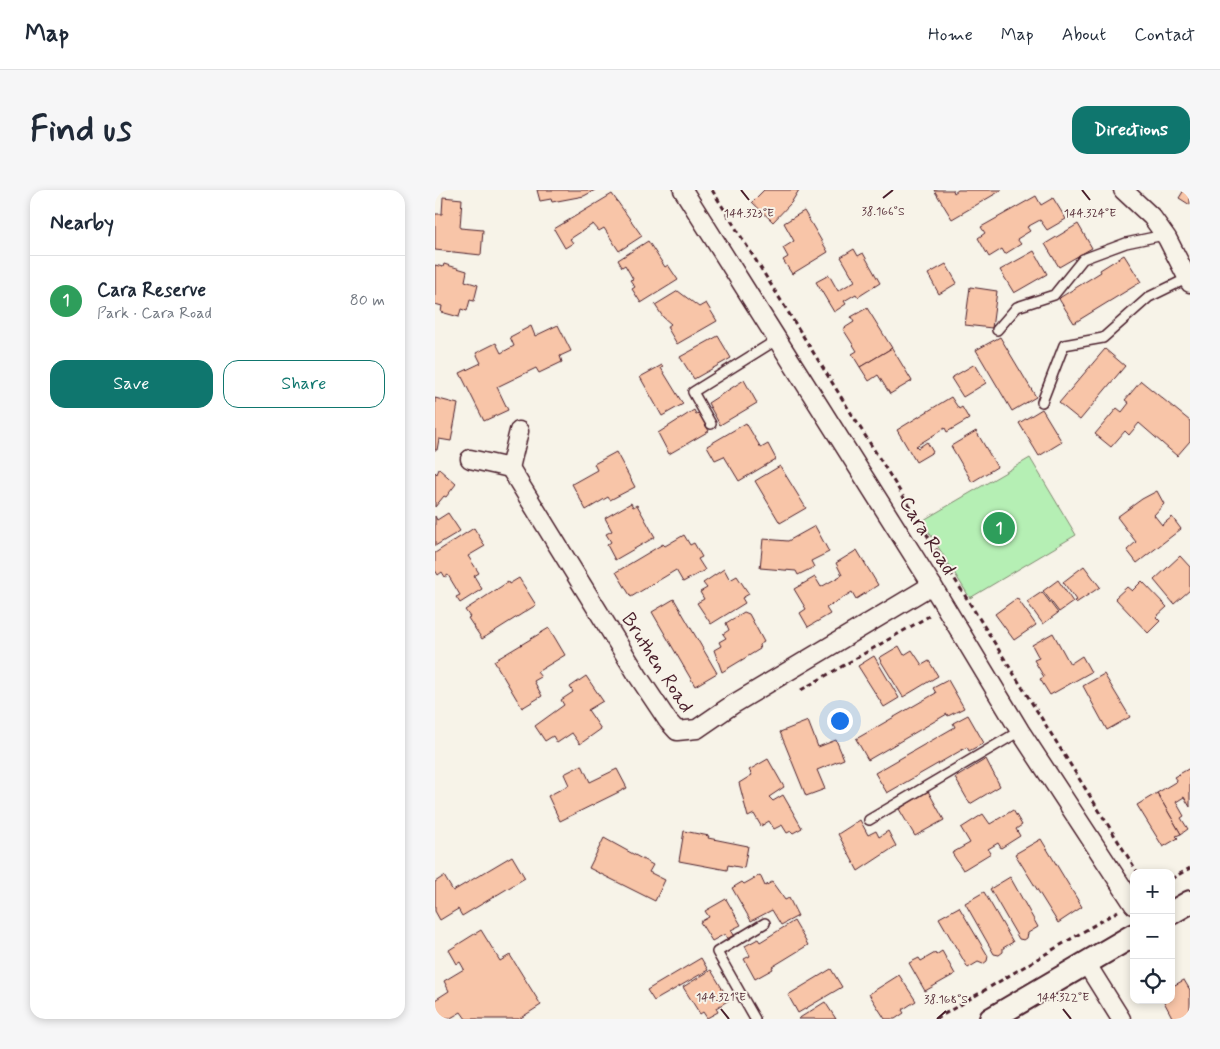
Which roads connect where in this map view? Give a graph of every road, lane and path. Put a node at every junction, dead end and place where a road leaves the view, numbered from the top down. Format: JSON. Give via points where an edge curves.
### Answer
{"nodes":[{"id":1,"x":683,"y":190,"type":"edge"},
{"id":2,"x":712,"y":190,"type":"edge"},
{"id":3,"x":1123,"y":190,"type":"edge"},
{"id":4,"x":1165,"y":235,"type":"junction"},
{"id":5,"x":1189,"y":280,"type":"edge"},
{"id":6,"x":997,"y":330,"type":"dead end"},
{"id":7,"x":778,"y":339,"type":"junction"},
{"id":8,"x":1042,"y":402,"type":"dead end"},
{"id":9,"x":711,"y":424,"type":"dead end"},
{"id":10,"x":519,"y":431,"type":"dead end"},
{"id":11,"x":470,"y":459,"type":"dead end"},
{"id":12,"x":510,"y":468,"type":"junction"},
{"id":13,"x":932,"y":585,"type":"junction"},
{"id":14,"x":930,"y":615,"type":"dead end"},
{"id":15,"x":801,"y":690,"type":"dead end"},
{"id":16,"x":1020,"y":731,"type":"junction"},
{"id":17,"x":869,"y":820,"type":"dead end"},
{"id":18,"x":1190,"y":868,"type":"edge"},
{"id":19,"x":1136,"y":869,"type":"edge"},
{"id":20,"x":1175,"y":877,"type":"edge"},
{"id":21,"x":1130,"y":899,"type":"edge"},
{"id":22,"x":1190,"y":902,"type":"edge"},
{"id":23,"x":1130,"y":906,"type":"edge"},
{"id":24,"x":1175,"y":911,"type":"edge"},
{"id":25,"x":765,"y":924,"type":"dead end"},
{"id":26,"x":1130,"y":937,"type":"edge"},
{"id":27,"x":1087,"y":963,"type":"junction"},
{"id":28,"x":755,"y":1019,"type":"edge"},
{"id":29,"x":936,"y":1019,"type":"edge"},
{"id":30,"x":991,"y":1019,"type":"edge"},
{"id":31,"x":1121,"y":1019,"type":"edge"}],
"edges":[{"from":1,"to":7,"type":"street","name":"Cara Road"},
{"from":2,"to":19,"type":"path"},
{"from":3,"to":4,"type":"street","via":[[1152,217]]},
{"from":4,"to":5,"type":"street"},
{"from":4,"to":6,"type":"lane","via":[[1126,243],[1083,259],[1054,295],[1017,307]]},
{"from":5,"to":8,"type":"lane","via":[[1149,297],[1103,338],[1064,345]]},
{"from":7,"to":9,"type":"lane","via":[[693,392]]},
{"from":7,"to":13,"type":"street","name":"Cara Road"},
{"from":10,"to":12,"type":"street"},
{"from":11,"to":12,"type":"street"},
{"from":12,"to":13,"type":"street","name":"Bruthen Road","via":[[638,676],[677,731],[697,729]]},
{"from":13,"to":16,"type":"street","name":"Cara Road"},
{"from":14,"to":15,"type":"path"},
{"from":16,"to":17,"type":"lane"},
{"from":16,"to":21,"type":"street","name":"Cara Road"},
{"from":18,"to":20,"type":"path"},
{"from":22,"to":24,"type":"street"},
{"from":23,"to":29,"type":"path"},
{"from":25,"to":28,"type":"lane","via":[[717,952]]},
{"from":26,"to":27,"type":"street"},
{"from":27,"to":30,"type":"street"},
{"from":27,"to":31,"type":"street"}]}
